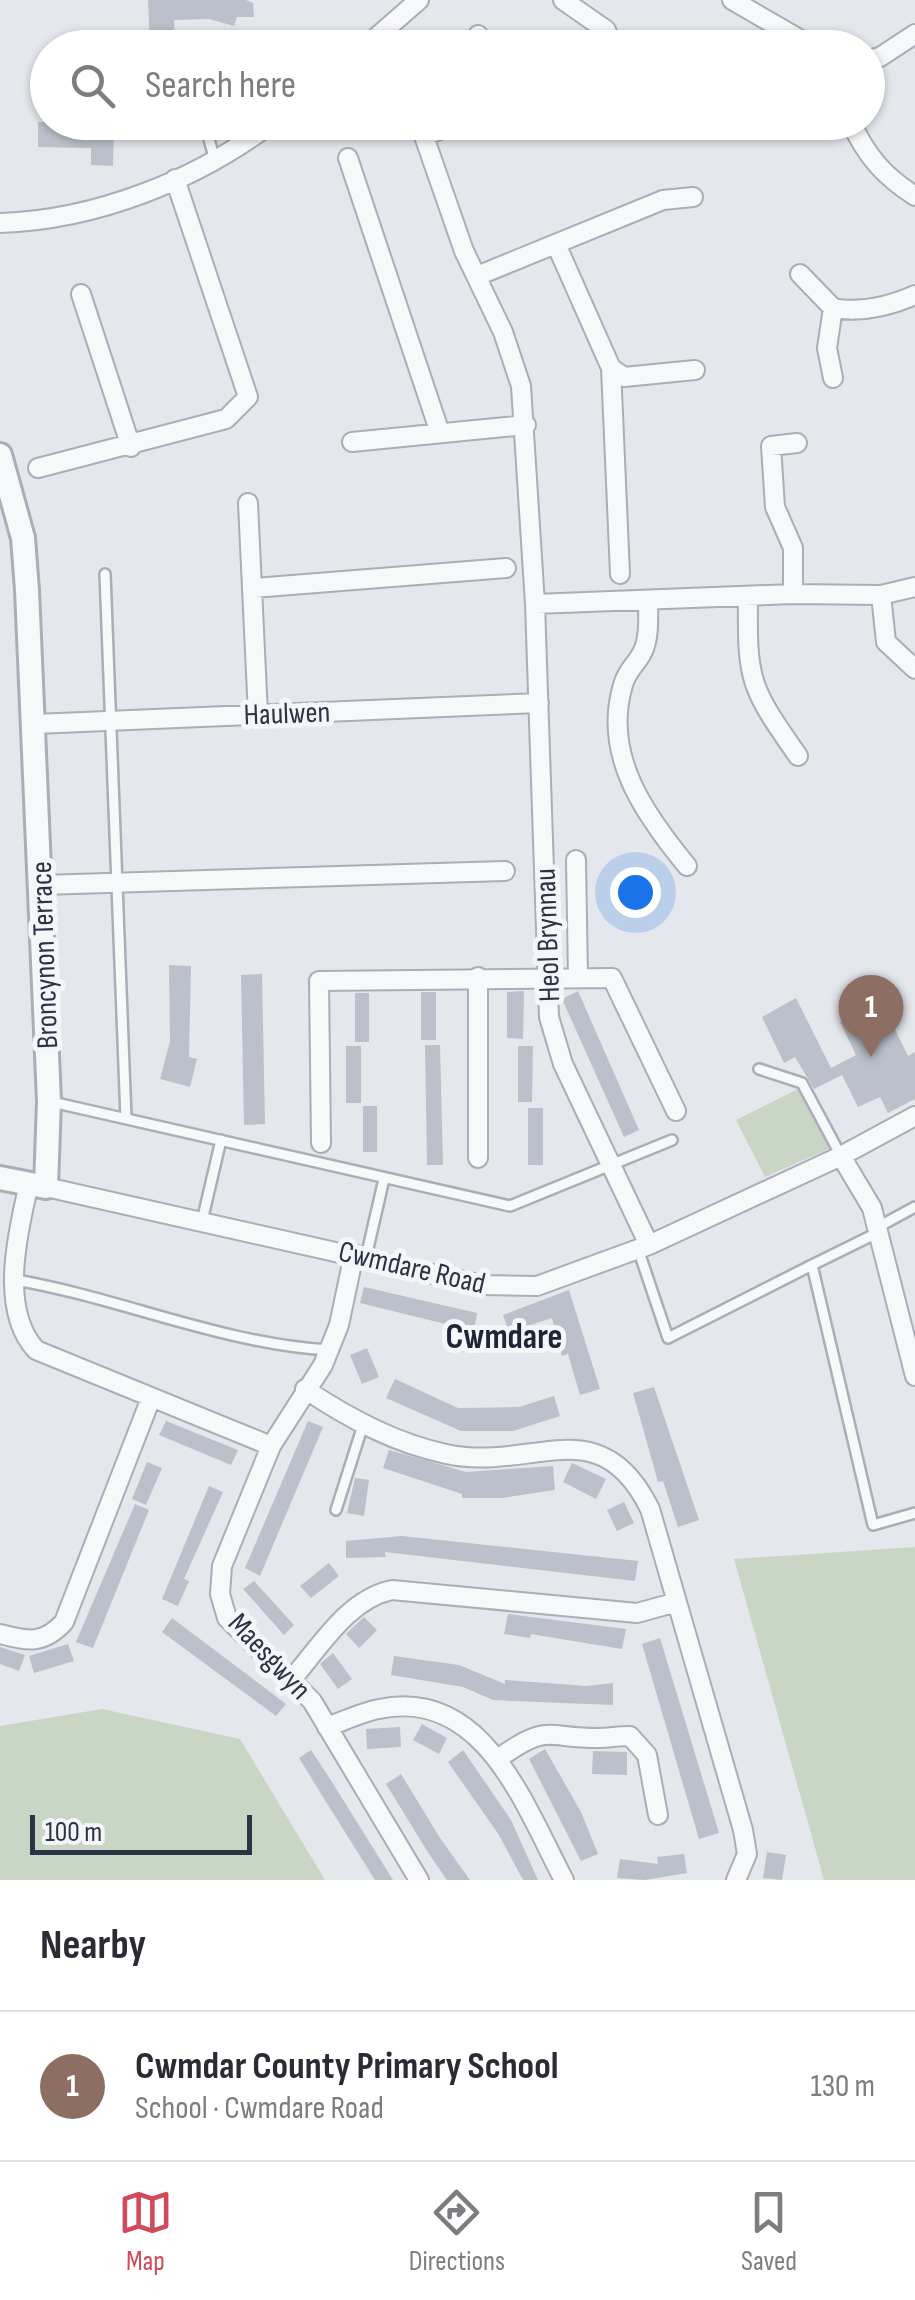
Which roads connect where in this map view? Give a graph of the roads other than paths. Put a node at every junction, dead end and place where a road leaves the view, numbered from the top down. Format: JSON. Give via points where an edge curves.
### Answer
{"nodes":[{"id":1,"x":418,"y":0,"type":"edge"},
{"id":2,"x":563,"y":0,"type":"edge"},
{"id":3,"x":732,"y":0,"type":"edge"},
{"id":4,"x":387,"y":30,"type":"edge"},
{"id":5,"x":606,"y":30,"type":"edge"},
{"id":6,"x":783,"y":30,"type":"edge"},
{"id":7,"x":915,"y":34,"type":"edge"},
{"id":8,"x":885,"y":54,"type":"edge"},
{"id":9,"x":212,"y":140,"type":"edge"},
{"id":10,"x":249,"y":140,"type":"edge"},
{"id":11,"x":425,"y":140,"type":"edge"},
{"id":12,"x":859,"y":140,"type":"edge"},
{"id":13,"x":214,"y":157,"type":"junction"},
{"id":14,"x":348,"y":158,"type":"dead end"},
{"id":15,"x":176,"y":179,"type":"junction"},
{"id":16,"x":915,"y":196,"type":"edge"},
{"id":17,"x":693,"y":197,"type":"dead end"},
{"id":18,"x":0,"y":223,"type":"edge"},
{"id":19,"x":556,"y":244,"type":"junction"},
{"id":20,"x":800,"y":274,"type":"dead end"},
{"id":21,"x":477,"y":276,"type":"junction"},
{"id":22,"x":82,"y":294,"type":"dead end"},
{"id":23,"x":915,"y":295,"type":"edge"},
{"id":24,"x":833,"y":308,"type":"junction"},
{"id":25,"x":612,"y":368,"type":"junction"},
{"id":26,"x":695,"y":370,"type":"dead end"},
{"id":27,"x":833,"y":378,"type":"dead end"},
{"id":28,"x":526,"y":425,"type":"junction"},
{"id":29,"x":440,"y":434,"type":"junction"},
{"id":30,"x":352,"y":442,"type":"dead end"},
{"id":31,"x":797,"y":443,"type":"dead end"},
{"id":32,"x":131,"y":447,"type":"junction"},
{"id":33,"x":0,"y":455,"type":"edge"},
{"id":34,"x":38,"y":468,"type":"dead end"},
{"id":35,"x":248,"y":503,"type":"dead end"},
{"id":36,"x":506,"y":568,"type":"dead end"},
{"id":37,"x":105,"y":574,"type":"dead end"},
{"id":38,"x":620,"y":574,"type":"dead end"},
{"id":39,"x":915,"y":587,"type":"edge"},
{"id":40,"x":253,"y":588,"type":"junction"},
{"id":41,"x":793,"y":594,"type":"junction"},
{"id":42,"x":881,"y":595,"type":"junction"},
{"id":43,"x":748,"y":596,"type":"junction"},
{"id":44,"x":648,"y":600,"type":"junction"},
{"id":45,"x":535,"y":604,"type":"junction"},
{"id":46,"x":915,"y":668,"type":"edge"},
{"id":47,"x":540,"y":703,"type":"junction"},
{"id":48,"x":258,"y":714,"type":"junction"},
{"id":49,"x":112,"y":720,"type":"junction"},
{"id":50,"x":36,"y":724,"type":"junction"},
{"id":51,"x":798,"y":756,"type":"dead end"},
{"id":52,"x":576,"y":860,"type":"dead end"},
{"id":53,"x":687,"y":866,"type":"dead end"},
{"id":54,"x":504,"y":870,"type":"dead end"},
{"id":55,"x":120,"y":883,"type":"junction"},
{"id":56,"x":41,"y":885,"type":"junction"},
{"id":57,"x":548,"y":976,"type":"junction"},
{"id":58,"x":478,"y":977,"type":"junction"},
{"id":59,"x":578,"y":977,"type":"junction"},
{"id":60,"x":759,"y":1069,"type":"dead end"},
{"id":61,"x":49,"y":1101,"type":"junction"},
{"id":62,"x":676,"y":1112,"type":"dead end"},
{"id":63,"x":915,"y":1116,"type":"edge"},
{"id":64,"x":126,"y":1118,"type":"junction"},
{"id":65,"x":221,"y":1140,"type":"junction"},
{"id":66,"x":672,"y":1140,"type":"dead end"},
{"id":67,"x":321,"y":1144,"type":"dead end"},
{"id":68,"x":842,"y":1156,"type":"junction"},
{"id":69,"x":478,"y":1158,"type":"dead end"},
{"id":70,"x":609,"y":1167,"type":"junction"},
{"id":71,"x":0,"y":1178,"type":"edge"},
{"id":72,"x":384,"y":1180,"type":"junction"},
{"id":73,"x":37,"y":1186,"type":"junction"},
{"id":74,"x":915,"y":1208,"type":"edge"},
{"id":75,"x":202,"y":1221,"type":"junction"},
{"id":76,"x":879,"y":1229,"type":"junction"},
{"id":77,"x":643,"y":1247,"type":"junction"},
{"id":78,"x":360,"y":1256,"type":"junction"},
{"id":79,"x":812,"y":1265,"type":"junction"},
{"id":80,"x":6,"y":1278,"type":"junction"},
{"id":81,"x":329,"y":1350,"type":"junction"},
{"id":82,"x":915,"y":1376,"type":"edge"},
{"id":83,"x":305,"y":1389,"type":"junction"},
{"id":84,"x":151,"y":1398,"type":"junction"},
{"id":85,"x":363,"y":1425,"type":"junction"},
{"id":86,"x":271,"y":1446,"type":"junction"},
{"id":87,"x":336,"y":1510,"type":"dead end"},
{"id":88,"x":915,"y":1513,"type":"edge"},
{"id":89,"x":677,"y":1602,"type":"junction"},
{"id":90,"x":0,"y":1634,"type":"edge"},
{"id":91,"x":292,"y":1679,"type":"junction"},
{"id":92,"x":327,"y":1727,"type":"junction"},
{"id":93,"x":499,"y":1758,"type":"junction"},
{"id":94,"x":658,"y":1814,"type":"dead end"},
{"id":95,"x":420,"y":1880,"type":"edge"},
{"id":96,"x":564,"y":1880,"type":"edge"},
{"id":97,"x":736,"y":1880,"type":"edge"}],
"edges":[{"from":1,"to":4,"type":"street"},
{"from":2,"to":5,"type":"street"},
{"from":3,"to":6,"type":"street"},
{"from":7,"to":8,"type":"street"},
{"from":9,"to":13,"type":"lane"},
{"from":10,"to":13,"type":"street"},
{"from":11,"to":21,"type":"street","name":"Heol Brynnau"},
{"from":12,"to":16,"type":"street","via":[[890,180]]},
{"from":13,"to":15,"type":"street"},
{"from":14,"to":29,"type":"street"},
{"from":15,"to":18,"type":"street","via":[[104,208]]},
{"from":15,"to":32,"type":"street","via":[[248,397],[226,419]]},
{"from":17,"to":19,"type":"street"},
{"from":19,"to":21,"type":"street"},
{"from":19,"to":25,"type":"street"},
{"from":20,"to":24,"type":"street"},
{"from":21,"to":28,"type":"street","name":"Heol Brynnau","via":[[515,368]]},
{"from":22,"to":32,"type":"street"},
{"from":23,"to":24,"type":"street","via":[[850,311]]},
{"from":24,"to":27,"type":"street","via":[[827,327]]},
{"from":25,"to":26,"type":"street","via":[[624,377]]},
{"from":25,"to":38,"type":"street","via":[[628,541]]},
{"from":28,"to":29,"type":"street"},
{"from":28,"to":45,"type":"street","name":"Heol Brynnau"},
{"from":29,"to":30,"type":"street"},
{"from":31,"to":41,"type":"street","via":[[771,446],[775,506],[793,548]]},
{"from":32,"to":34,"type":"street"},
{"from":33,"to":50,"type":"street","name":"Broncynon Terrace","via":[[22,538]]},
{"from":35,"to":40,"type":"street"},
{"from":36,"to":40,"type":"street"},
{"from":37,"to":49,"type":"lane"},
{"from":39,"to":42,"type":"street"},
{"from":40,"to":48,"type":"street"},
{"from":41,"to":42,"type":"street"},
{"from":41,"to":43,"type":"street"},
{"from":42,"to":46,"type":"street","via":[[886,642]]},
{"from":43,"to":44,"type":"street"},
{"from":43,"to":51,"type":"street","via":[[748,670],[760,703]]},
{"from":44,"to":45,"type":"street"},
{"from":44,"to":53,"type":"street","via":[[642,653],[628,667],[619,697],[621,746],[632,793]]},
{"from":45,"to":47,"type":"street","name":"Heol Brynnau"},
{"from":47,"to":48,"type":"street","name":"Haulwen"},
{"from":47,"to":57,"type":"street","name":"Heol Brynnau"},
{"from":48,"to":49,"type":"street","name":"Haulwen"},
{"from":49,"to":50,"type":"street","name":"Haulwen"},
{"from":49,"to":55,"type":"lane"},
{"from":50,"to":56,"type":"street","name":"Broncynon Terrace"},
{"from":52,"to":59,"type":"street"},
{"from":54,"to":55,"type":"street"},
{"from":55,"to":56,"type":"street"},
{"from":55,"to":64,"type":"lane"},
{"from":56,"to":61,"type":"street","name":"Broncynon Terrace"},
{"from":57,"to":58,"type":"street"},
{"from":57,"to":59,"type":"street"},
{"from":57,"to":70,"type":"street","name":"Heol Brynnau","via":[[550,1018],[563,1064]]},
{"from":58,"to":67,"type":"street","via":[[318,982]]},
{"from":58,"to":69,"type":"street"},
{"from":59,"to":62,"type":"street","via":[[612,978]]},
{"from":60,"to":68,"type":"lane","via":[[802,1083]]},
{"from":61,"to":64,"type":"lane"},
{"from":61,"to":73,"type":"street","name":"Broncynon Terrace"},
{"from":63,"to":68,"type":"street","name":"Cwmdare Road"},
{"from":64,"to":65,"type":"lane"},
{"from":65,"to":72,"type":"lane"},
{"from":65,"to":75,"type":"lane"},
{"from":66,"to":70,"type":"lane"},
{"from":68,"to":76,"type":"street"},
{"from":68,"to":77,"type":"street","name":"Cwmdare Road"},
{"from":70,"to":72,"type":"lane","via":[[510,1206]]},
{"from":70,"to":77,"type":"street","name":"Heol Brynnau"},
{"from":71,"to":73,"type":"street","name":"Cwmdare Road"},
{"from":72,"to":78,"type":"lane"},
{"from":73,"to":75,"type":"street","name":"Cwmdare Road"},
{"from":73,"to":80,"type":"street"},
{"from":74,"to":76,"type":"lane"},
{"from":75,"to":78,"type":"street","name":"Cwmdare Road"},
{"from":76,"to":79,"type":"lane"},
{"from":76,"to":82,"type":"street"},
{"from":77,"to":78,"type":"street","name":"Cwmdare Road","via":[[538,1286],[509,1288]]},
{"from":77,"to":79,"type":"lane","via":[[668,1338]]},
{"from":78,"to":81,"type":"street","name":"Maesgwyn"},
{"from":79,"to":88,"type":"lane","via":[[874,1525]]},
{"from":80,"to":81,"type":"lane","via":[[80,1291],[289,1348]]},
{"from":80,"to":84,"type":"street","via":[[4,1307],[20,1339]]},
{"from":81,"to":83,"type":"street","name":"Maesgwyn"},
{"from":83,"to":85,"type":"street"},
{"from":83,"to":86,"type":"street","name":"Maesgwyn"},
{"from":84,"to":86,"type":"street"},
{"from":84,"to":90,"type":"street","via":[[64,1622],[50,1638],[32,1642]]},
{"from":85,"to":87,"type":"lane"},
{"from":85,"to":89,"type":"street","via":[[444,1454],[488,1460],[575,1448],[610,1456],[636,1480],[650,1509]]},
{"from":86,"to":91,"type":"street","name":"Maesgwyn","via":[[222,1566],[220,1594],[227,1618]]},
{"from":89,"to":91,"type":"street","via":[[636,1613],[378,1593],[350,1612]]},
{"from":89,"to":97,"type":"street","via":[[744,1830],[747,1854]]},
{"from":91,"to":92,"type":"street","name":"Maesgwyn"},
{"from":92,"to":93,"type":"street","via":[[380,1708],[439,1711]]},
{"from":92,"to":95,"type":"street","name":"Maesgwyn"},
{"from":93,"to":94,"type":"street","via":[[546,1732],[630,1736],[646,1755]]},
{"from":93,"to":96,"type":"street"}]}
